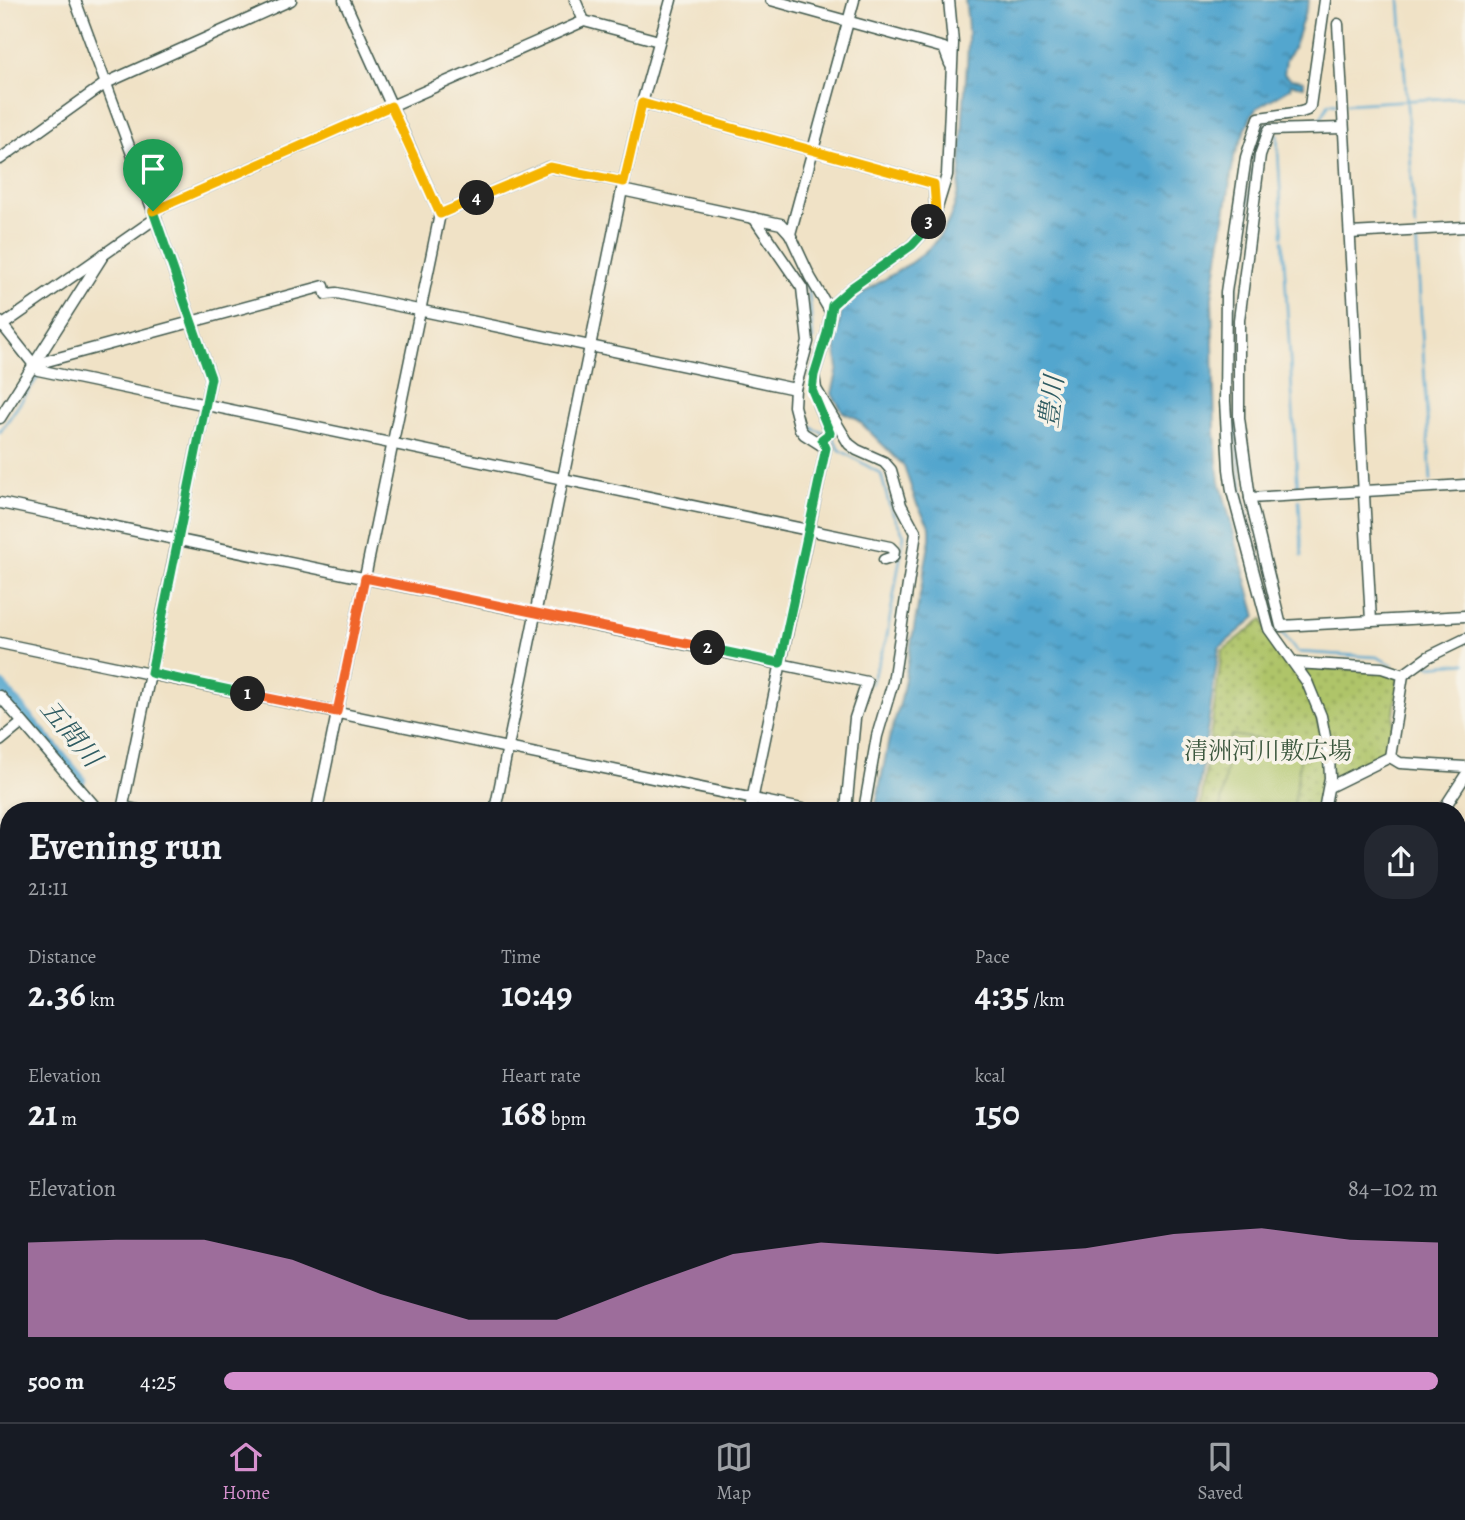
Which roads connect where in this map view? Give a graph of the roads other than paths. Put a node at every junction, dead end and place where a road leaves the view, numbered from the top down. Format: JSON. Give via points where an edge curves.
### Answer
{"nodes":[{"id":1,"x":75,"y":0,"type":"edge"},
{"id":2,"x":291,"y":0,"type":"edge"},
{"id":3,"x":344,"y":0,"type":"edge"},
{"id":4,"x":575,"y":0,"type":"edge"},
{"id":5,"x":671,"y":0,"type":"edge"},
{"id":6,"x":771,"y":0,"type":"edge"},
{"id":7,"x":854,"y":0,"type":"edge"},
{"id":8,"x":949,"y":0,"type":"edge"},
{"id":9,"x":1325,"y":0,"type":"edge"},
{"id":10,"x":584,"y":20,"type":"junction"},
{"id":11,"x":848,"y":21,"type":"junction"},
{"id":12,"x":1338,"y":24,"type":"dead end"},
{"id":13,"x":659,"y":41,"type":"junction"},
{"id":14,"x":952,"y":71,"type":"junction"},
{"id":15,"x":106,"y":82,"type":"junction"},
{"id":16,"x":642,"y":103,"type":"junction"},
{"id":17,"x":391,"y":106,"type":"junction"},
{"id":18,"x":1343,"y":128,"type":"junction"},
{"id":19,"x":815,"y":150,"type":"junction"},
{"id":20,"x":0,"y":159,"type":"edge"},
{"id":21,"x":623,"y":186,"type":"junction"},
{"id":22,"x":936,"y":211,"type":"junction"},
{"id":23,"x":155,"y":214,"type":"junction"},
{"id":24,"x":440,"y":214,"type":"junction"},
{"id":25,"x":754,"y":218,"type":"junction"},
{"id":26,"x":1465,"y":227,"type":"edge"},
{"id":27,"x":1349,"y":233,"type":"junction"},
{"id":28,"x":790,"y":234,"type":"junction"},
{"id":29,"x":104,"y":254,"type":"junction"},
{"id":30,"x":421,"y":309,"type":"junction"},
{"id":31,"x":830,"y":311,"type":"junction"},
{"id":32,"x":192,"y":321,"type":"junction"},
{"id":33,"x":1,"y":325,"type":"edge"},
{"id":34,"x":590,"y":346,"type":"junction"},
{"id":35,"x":35,"y":367,"type":"junction"},
{"id":36,"x":813,"y":382,"type":"junction"},
{"id":37,"x":794,"y":389,"type":"junction"},
{"id":38,"x":206,"y":406,"type":"junction"},
{"id":39,"x":0,"y":418,"type":"edge"},
{"id":40,"x":827,"y":439,"type":"junction"},
{"id":41,"x":393,"y":443,"type":"junction"},
{"id":42,"x":563,"y":479,"type":"junction"},
{"id":43,"x":1465,"y":485,"type":"edge"},
{"id":44,"x":1365,"y":491,"type":"junction"},
{"id":45,"x":1250,"y":498,"type":"junction"},
{"id":46,"x":0,"y":503,"type":"edge"},
{"id":47,"x":810,"y":531,"type":"junction"},
{"id":48,"x":178,"y":539,"type":"junction"},
{"id":49,"x":884,"y":560,"type":"dead end"},
{"id":50,"x":365,"y":578,"type":"junction"},
{"id":51,"x":535,"y":614,"type":"junction"},
{"id":52,"x":1465,"y":616,"type":"edge"},
{"id":53,"x":1371,"y":621,"type":"junction"},
{"id":54,"x":1465,"y":639,"type":"edge"},
{"id":55,"x":0,"y":643,"type":"edge"},
{"id":56,"x":780,"y":663,"type":"junction"},
{"id":57,"x":1295,"y":663,"type":"junction"},
{"id":58,"x":151,"y":673,"type":"junction"},
{"id":59,"x":1404,"y":675,"type":"junction"},
{"id":60,"x":0,"y":696,"type":"edge"},
{"id":61,"x":337,"y":712,"type":"junction"},
{"id":62,"x":22,"y":723,"type":"junction"},
{"id":63,"x":0,"y":741,"type":"edge"},
{"id":64,"x":508,"y":748,"type":"junction"},
{"id":65,"x":1390,"y":757,"type":"junction"},
{"id":66,"x":1465,"y":766,"type":"edge"},
{"id":67,"x":1465,"y":776,"type":"edge"},
{"id":68,"x":1329,"y":787,"type":"junction"},
{"id":69,"x":753,"y":798,"type":"junction"},
{"id":70,"x":91,"y":802,"type":"edge"},
{"id":71,"x":124,"y":802,"type":"edge"},
{"id":72,"x":319,"y":802,"type":"edge"},
{"id":73,"x":497,"y":802,"type":"edge"},
{"id":74,"x":752,"y":802,"type":"edge"},
{"id":75,"x":771,"y":802,"type":"edge"},
{"id":76,"x":847,"y":802,"type":"edge"},
{"id":77,"x":866,"y":802,"type":"edge"},
{"id":78,"x":1326,"y":802,"type":"edge"},
{"id":79,"x":1448,"y":802,"type":"edge"}],
"edges":[{"from":1,"to":15,"type":"street"},
{"from":2,"to":15,"type":"street"},
{"from":3,"to":17,"type":"street"},
{"from":4,"to":10,"type":"street"},
{"from":5,"to":13,"type":"street"},
{"from":6,"to":11,"type":"street"},
{"from":7,"to":11,"type":"street"},
{"from":8,"to":14,"type":"street"},
{"from":9,"to":57,"type":"street","via":[[1310,106],[1301,112],[1259,118],[1246,157],[1225,302],[1227,440],[1233,491],[1269,629]]},
{"from":10,"to":13,"type":"street"},
{"from":10,"to":17,"type":"street"},
{"from":11,"to":14,"type":"street","via":[[944,48]]},
{"from":11,"to":19,"type":"street"},
{"from":12,"to":18,"type":"street"},
{"from":13,"to":16,"type":"street"},
{"from":14,"to":22,"type":"street","via":[[947,175]]},
{"from":15,"to":20,"type":"street"},
{"from":15,"to":23,"type":"street"},
{"from":16,"to":19,"type":"street"},
{"from":16,"to":21,"type":"street"},
{"from":17,"to":23,"type":"street"},
{"from":17,"to":24,"type":"street"},
{"from":18,"to":27,"type":"street"},
{"from":18,"to":45,"type":"street","via":[[1269,130],[1260,155],[1238,320],[1240,436]]},
{"from":19,"to":22,"type":"street","via":[[934,184]]},
{"from":19,"to":28,"type":"street"},
{"from":21,"to":24,"type":"street","via":[[550,167]]},
{"from":21,"to":25,"type":"street"},
{"from":21,"to":34,"type":"street"},
{"from":22,"to":31,"type":"street","via":[[912,245],[851,288]]},
{"from":23,"to":29,"type":"street"},
{"from":23,"to":32,"type":"street"},
{"from":24,"to":30,"type":"street"},
{"from":25,"to":28,"type":"street","via":[[781,224]]},
{"from":25,"to":37,"type":"street","via":[[803,288],[808,342]]},
{"from":26,"to":27,"type":"street"},
{"from":27,"to":44,"type":"street"},
{"from":28,"to":31,"type":"street"},
{"from":29,"to":33,"type":"street"},
{"from":29,"to":35,"type":"street"},
{"from":30,"to":32,"type":"street","via":[[326,294],[324,286]]},
{"from":30,"to":34,"type":"street"},
{"from":30,"to":41,"type":"street"},
{"from":31,"to":36,"type":"street"},
{"from":32,"to":35,"type":"street"},
{"from":32,"to":38,"type":"street","via":[[211,378]]},
{"from":33,"to":35,"type":"street"},
{"from":34,"to":37,"type":"street"},
{"from":34,"to":42,"type":"street"},
{"from":35,"to":38,"type":"street"},
{"from":35,"to":39,"type":"street"},
{"from":36,"to":40,"type":"street"},
{"from":36,"to":77,"type":"street","via":[[849,443],[888,465],[916,533],[893,682],[877,736]]},
{"from":37,"to":40,"type":"street","via":[[800,429]]},
{"from":38,"to":41,"type":"street"},
{"from":38,"to":48,"type":"street"},
{"from":40,"to":47,"type":"street"},
{"from":41,"to":42,"type":"street"},
{"from":41,"to":50,"type":"street"},
{"from":42,"to":47,"type":"street"},
{"from":42,"to":51,"type":"street"},
{"from":43,"to":44,"type":"street"},
{"from":44,"to":45,"type":"street"},
{"from":44,"to":53,"type":"street"},
{"from":45,"to":53,"type":"street","via":[[1281,626]]},
{"from":46,"to":48,"type":"street"},
{"from":47,"to":49,"type":"street","via":[[890,547],[893,557]]},
{"from":47,"to":56,"type":"street"},
{"from":48,"to":50,"type":"street"},
{"from":48,"to":58,"type":"street"},
{"from":50,"to":51,"type":"street"},
{"from":50,"to":61,"type":"street"},
{"from":51,"to":56,"type":"street"},
{"from":51,"to":64,"type":"street"},
{"from":52,"to":53,"type":"street"},
{"from":54,"to":59,"type":"street"},
{"from":55,"to":58,"type":"street"},
{"from":56,"to":69,"type":"street"},
{"from":56,"to":76,"type":"street","via":[[867,682],[855,718]]},
{"from":57,"to":59,"type":"street","via":[[1382,668]]},
{"from":57,"to":68,"type":"street","via":[[1321,716]]},
{"from":58,"to":61,"type":"street"},
{"from":58,"to":71,"type":"street"},
{"from":59,"to":65,"type":"street"},
{"from":60,"to":62,"type":"street"},
{"from":61,"to":64,"type":"street"},
{"from":61,"to":72,"type":"street"},
{"from":62,"to":63,"type":"street"},
{"from":62,"to":70,"type":"street"},
{"from":64,"to":69,"type":"street"},
{"from":64,"to":73,"type":"street"},
{"from":65,"to":66,"type":"street","via":[[1400,763]]},
{"from":65,"to":68,"type":"street"},
{"from":67,"to":79,"type":"street"},
{"from":68,"to":78,"type":"street"},
{"from":69,"to":74,"type":"street"},
{"from":69,"to":75,"type":"street"}]}
